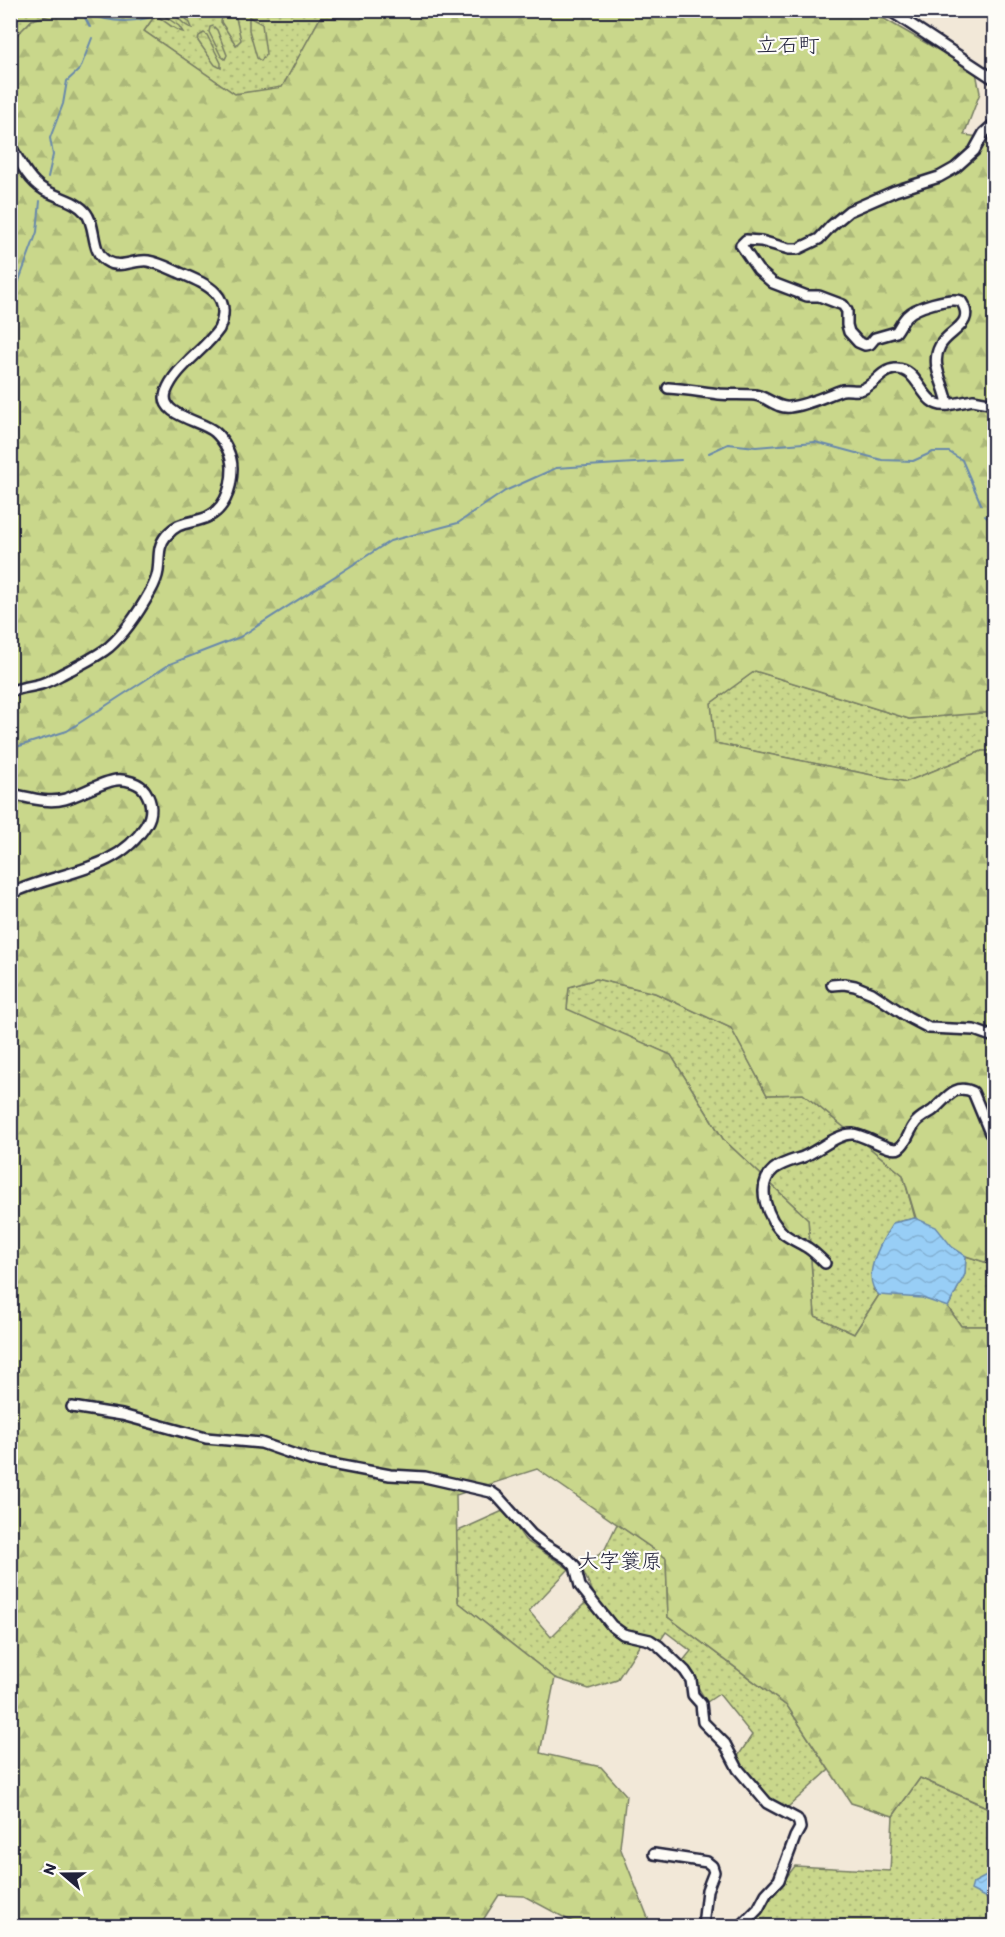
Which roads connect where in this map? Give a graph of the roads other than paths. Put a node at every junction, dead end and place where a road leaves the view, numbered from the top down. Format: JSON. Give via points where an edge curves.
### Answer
{"nodes":[{"id":1,"x":889,"y":10,"type":"edge"},
{"id":2,"x":994,"y":79,"type":"edge"},
{"id":3,"x":994,"y":124,"type":"edge"},
{"id":4,"x":10,"y":146,"type":"edge"},
{"id":5,"x":668,"y":388,"type":"dead end"},
{"id":6,"x":948,"y":405,"type":"junction"},
{"id":7,"x":994,"y":405,"type":"edge"},
{"id":8,"x":10,"y":692,"type":"edge"},
{"id":9,"x":10,"y":794,"type":"edge"},
{"id":10,"x":10,"y":894,"type":"edge"},
{"id":11,"x":832,"y":985,"type":"dead end"},
{"id":12,"x":994,"y":1037,"type":"edge"},
{"id":13,"x":994,"y":1137,"type":"edge"},
{"id":14,"x":825,"y":1263,"type":"dead end"},
{"id":15,"x":72,"y":1407,"type":"dead end"},
{"id":16,"x":654,"y":1854,"type":"dead end"},
{"id":17,"x":703,"y":1926,"type":"edge"},
{"id":18,"x":741,"y":1926,"type":"edge"}],
"edges":[{"from":1,"to":2,"type":"street"},
{"from":3,"to":6,"type":"street","via":[[955,168],[849,211],[819,239],[798,249],[761,241],[746,240],[741,245],[758,270],[773,283],[843,305],[849,332],[865,345],[896,332],[912,312],[948,299],[961,301],[966,315],[963,322],[945,338],[936,359]]},
{"from":4,"to":8,"type":"street","via":[[36,184],[83,209],[102,258],[116,265],[138,261],[159,264],[196,280],[214,291],[222,302],[219,329],[173,380],[165,399],[173,412],[215,432],[230,455],[232,468],[229,490],[220,509],[175,527],[161,543],[155,582],[125,630],[110,646],[43,684]]},
{"from":5,"to":6,"type":"street","via":[[754,395],[788,408],[843,390],[861,390],[881,374],[897,368],[913,375],[932,402]]},
{"from":6,"to":7,"type":"street","via":[[972,400]]},
{"from":9,"to":10,"type":"street","via":[[64,800],[116,780],[131,782],[142,787],[150,798],[151,813],[139,838],[120,854]]},
{"from":11,"to":12,"type":"street","via":[[855,986],[872,993],[929,1028],[974,1030]]},
{"from":13,"to":14,"type":"street","via":[[973,1092],[959,1089],[915,1123],[900,1148],[894,1150],[863,1136],[843,1135],[774,1170],[764,1193],[770,1216],[784,1234]]},
{"from":15,"to":18,"type":"street","via":[[122,1415],[206,1438],[261,1443],[310,1460],[425,1477],[481,1489],[498,1497],[531,1534],[568,1558],[575,1566],[580,1586],[612,1626],[623,1634],[660,1646],[685,1671],[693,1695],[701,1704],[703,1722],[725,1744],[738,1769],[767,1803],[797,1819],[800,1828],[779,1880]]},
{"from":16,"to":17,"type":"street","via":[[712,1866]]}]}
